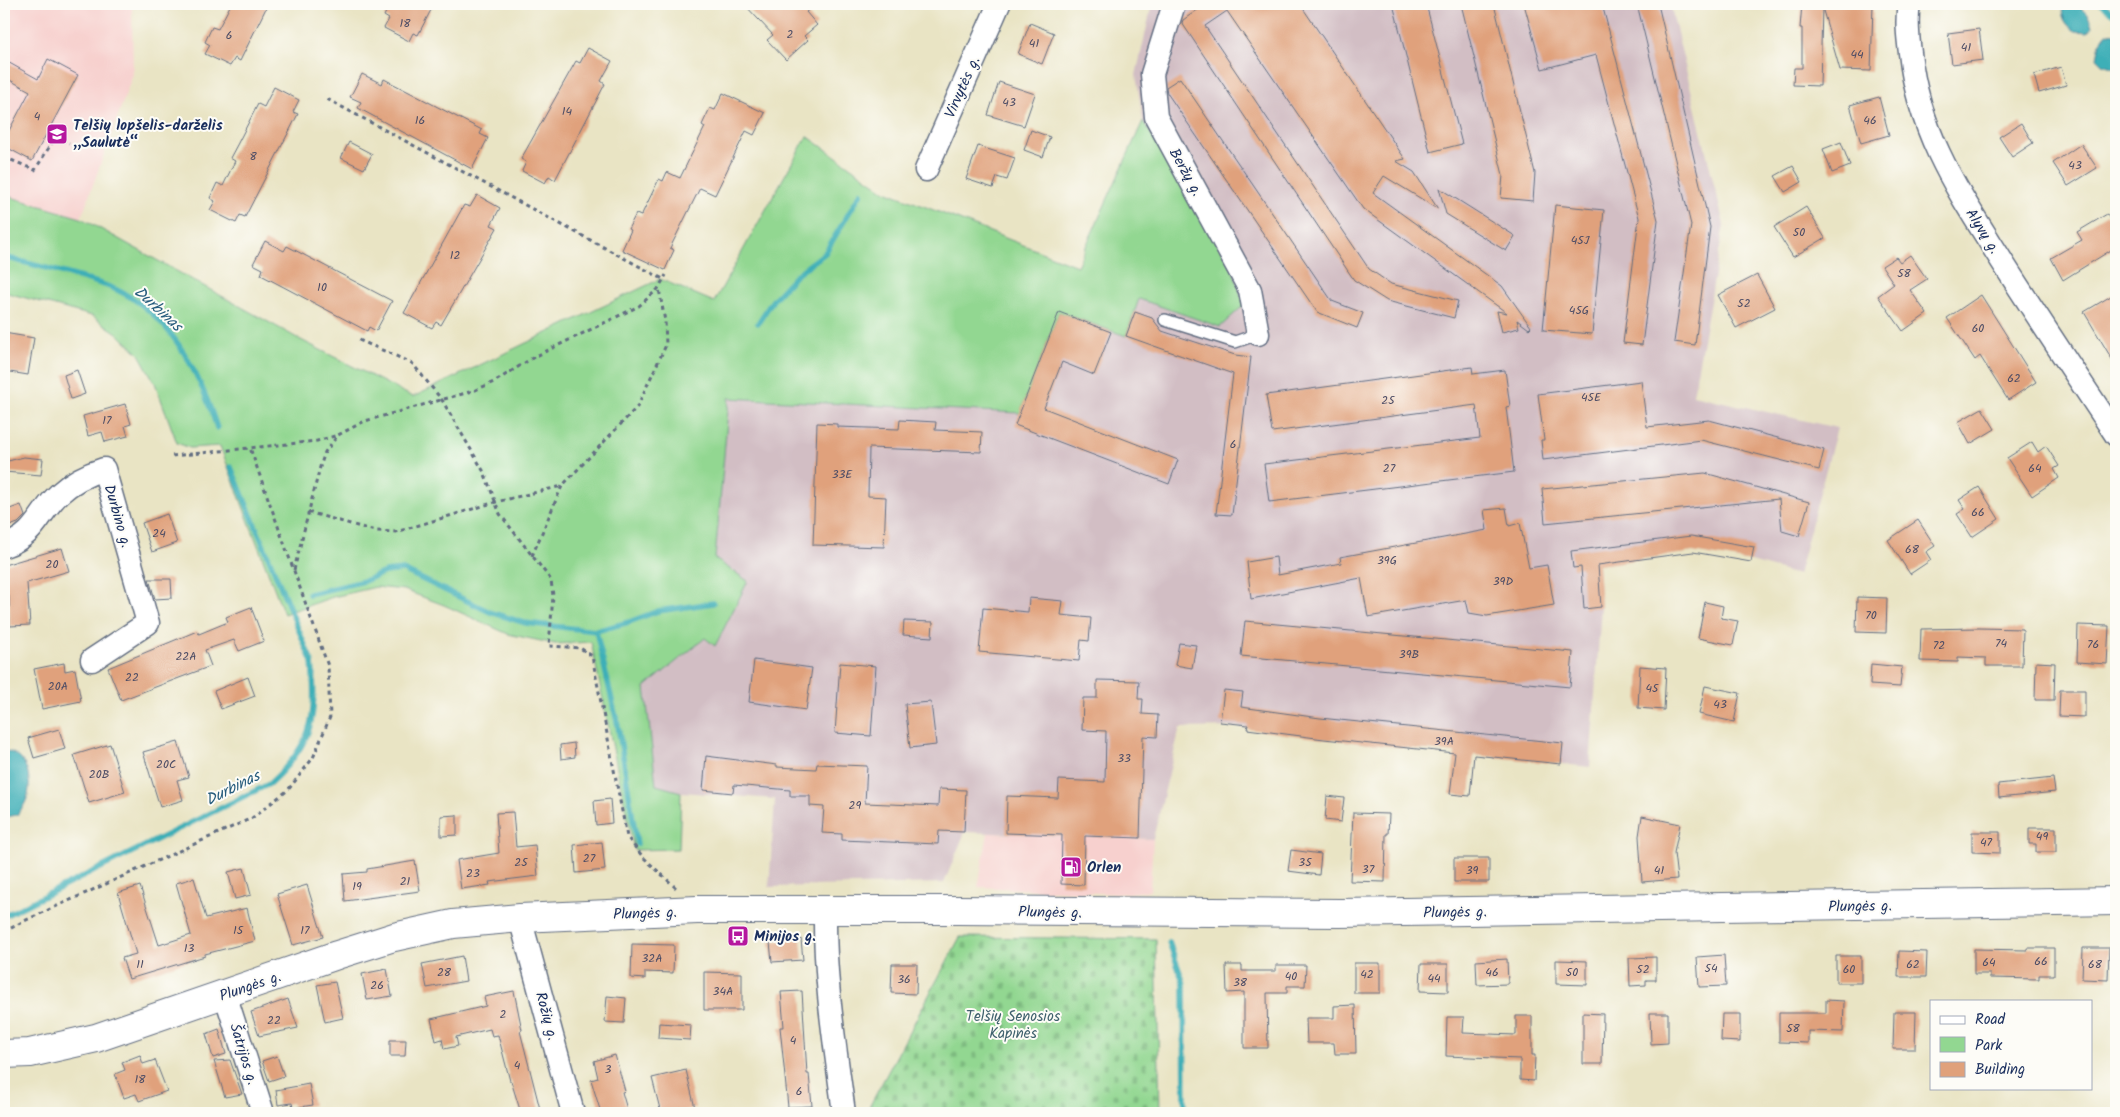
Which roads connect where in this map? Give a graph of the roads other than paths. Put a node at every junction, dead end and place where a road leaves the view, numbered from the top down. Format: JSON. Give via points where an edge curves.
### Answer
{"nodes":[{"id":1,"x":999,"y":4,"type":"edge"},
{"id":2,"x":1174,"y":4,"type":"edge"},
{"id":3,"x":1909,"y":4,"type":"edge"},
{"id":4,"x":926,"y":170,"type":"dead end"},
{"id":5,"x":1165,"y":320,"type":"dead end"},
{"id":6,"x":1258,"y":334,"type":"joint"},
{"id":7,"x":2116,"y":435,"type":"edge"},
{"id":8,"x":4,"y":546,"type":"edge"},
{"id":9,"x":92,"y":660,"type":"dead end"},
{"id":10,"x":2116,"y":901,"type":"edge"},
{"id":11,"x":825,"y":910,"type":"junction"},
{"id":12,"x":520,"y":918,"type":"junction"},
{"id":13,"x":225,"y":994,"type":"junction"},
{"id":14,"x":4,"y":1054,"type":"edge"},
{"id":15,"x":263,"y":1113,"type":"edge"},
{"id":16,"x":573,"y":1113,"type":"edge"},
{"id":17,"x":844,"y":1113,"type":"edge"}],
"edges":[{"from":1,"to":4,"type":"street","name":"Virvytės g."},
{"from":2,"to":6,"type":"street","name":"Beržų g.","via":[[1152,74],[1156,117],[1250,290]]},
{"from":3,"to":7,"type":"street","name":"Alyvų g.","via":[[1908,34],[1914,85],[1932,140],[1973,215]]},
{"from":5,"to":6,"type":"lane","via":[[1236,342]]},
{"from":8,"to":9,"type":"street","name":"Durbino g.","via":[[37,524],[60,493],[82,476],[104,469],[148,623]]},
{"from":10,"to":11,"type":"main road","name":"Plungės g.","via":[[1350,913]]},
{"from":11,"to":12,"type":"main road","name":"Plungės g.","via":[[697,910]]},
{"from":11,"to":17,"type":"street","via":[[828,1002]]},
{"from":12,"to":13,"type":"main road","name":"Plungės g.","via":[[453,924],[394,938]]},
{"from":12,"to":16,"type":"street","name":"Rožių g."},
{"from":13,"to":14,"type":"main road","name":"Plungės g.","via":[[96,1038],[30,1053]]},
{"from":13,"to":15,"type":"street","name":"Šatrijos g."}]}
